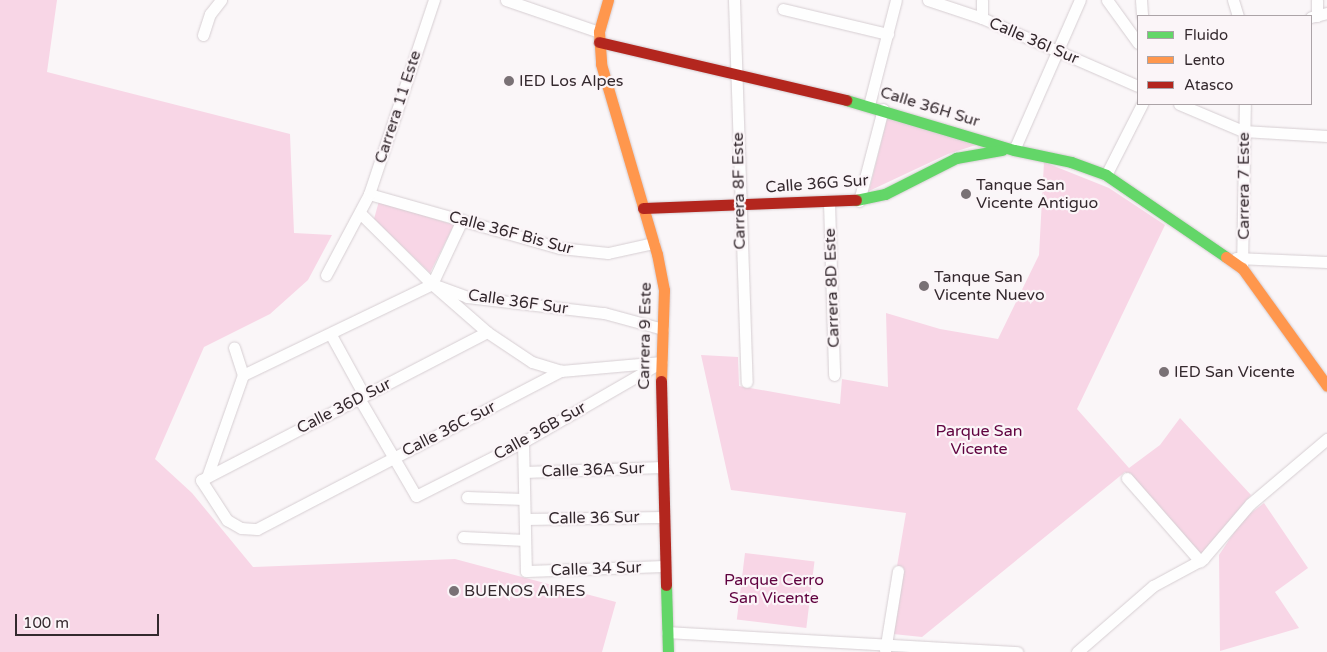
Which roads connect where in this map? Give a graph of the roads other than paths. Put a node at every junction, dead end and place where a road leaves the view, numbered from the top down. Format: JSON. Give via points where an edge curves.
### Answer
{"nodes":[{"id":1,"x":221,"y":0,"type":"edge"},
{"id":2,"x":434,"y":0,"type":"edge"},
{"id":3,"x":506,"y":0,"type":"edge"},
{"id":4,"x":608,"y":0,"type":"edge"},
{"id":5,"x":734,"y":0,"type":"edge"},
{"id":6,"x":896,"y":0,"type":"edge"},
{"id":7,"x":928,"y":0,"type":"edge"},
{"id":8,"x":982,"y":0,"type":"edge"},
{"id":9,"x":1080,"y":0,"type":"edge"},
{"id":10,"x":1107,"y":0,"type":"edge"},
{"id":11,"x":1141,"y":0,"type":"edge"},
{"id":12,"x":1233,"y":0,"type":"edge"},
{"id":13,"x":1317,"y":0,"type":"edge"},
{"id":14,"x":783,"y":9,"type":"dead end"},
{"id":15,"x":1142,"y":15,"type":"edge"},
{"id":16,"x":1238,"y":15,"type":"edge"},
{"id":17,"x":1318,"y":15,"type":"edge"},
{"id":18,"x":982,"y":18,"type":"junction"},
{"id":19,"x":203,"y":34,"type":"dead end"},
{"id":20,"x":888,"y":34,"type":"junction"},
{"id":21,"x":599,"y":37,"type":"junction"},
{"id":22,"x":1137,"y":43,"type":"edge"},
{"id":23,"x":1056,"y":50,"type":"junction"},
{"id":24,"x":737,"y":75,"type":"junction"},
{"id":25,"x":1137,"y":86,"type":"edge"},
{"id":26,"x":869,"y":104,"type":"junction"},
{"id":27,"x":1141,"y":105,"type":"edge"},
{"id":28,"x":1181,"y":105,"type":"edge"},
{"id":29,"x":1245,"y":105,"type":"edge"},
{"id":30,"x":883,"y":109,"type":"junction"},
{"id":31,"x":1243,"y":131,"type":"junction"},
{"id":32,"x":1327,"y":136,"type":"edge"},
{"id":33,"x":1014,"y":150,"type":"junction"},
{"id":34,"x":1106,"y":175,"type":"junction"},
{"id":35,"x":369,"y":194,"type":"junction"},
{"id":36,"x":859,"y":201,"type":"junction"},
{"id":37,"x":829,"y":202,"type":"junction"},
{"id":38,"x":739,"y":205,"type":"junction"},
{"id":39,"x":643,"y":208,"type":"junction"},
{"id":40,"x":361,"y":214,"type":"junction"},
{"id":41,"x":462,"y":220,"type":"junction"},
{"id":42,"x":654,"y":243,"type":"junction"},
{"id":43,"x":1327,"y":262,"type":"edge"},
{"id":44,"x":1243,"y":263,"type":"junction"},
{"id":45,"x":326,"y":275,"type":"dead end"},
{"id":46,"x":432,"y":284,"type":"junction"},
{"id":47,"x":663,"y":329,"type":"junction"},
{"id":48,"x":487,"y":332,"type":"junction"},
{"id":49,"x":331,"y":335,"type":"junction"},
{"id":50,"x":234,"y":347,"type":"dead end"},
{"id":51,"x":662,"y":362,"type":"junction"},
{"id":52,"x":561,"y":371,"type":"junction"},
{"id":53,"x":243,"y":375,"type":"junction"},
{"id":54,"x":834,"y":375,"type":"dead end"},
{"id":55,"x":747,"y":382,"type":"dead end"},
{"id":56,"x":1327,"y":386,"type":"edge"},
{"id":57,"x":362,"y":396,"type":"junction"},
{"id":58,"x":1327,"y":439,"type":"edge"},
{"id":59,"x":523,"y":442,"type":"junction"},
{"id":60,"x":394,"y":458,"type":"junction"},
{"id":61,"x":662,"y":467,"type":"junction"},
{"id":62,"x":524,"y":472,"type":"junction"},
{"id":63,"x":204,"y":478,"type":"junction"},
{"id":64,"x":1127,"y":478,"type":"dead end"},
{"id":65,"x":467,"y":497,"type":"dead end"},
{"id":66,"x":524,"y":499,"type":"junction"},
{"id":67,"x":663,"y":517,"type":"junction"},
{"id":68,"x":525,"y":519,"type":"junction"},
{"id":69,"x":464,"y":537,"type":"dead end"},
{"id":70,"x":525,"y":540,"type":"junction"},
{"id":71,"x":1200,"y":561,"type":"junction"},
{"id":72,"x":665,"y":566,"type":"junction"},
{"id":73,"x":898,"y":571,"type":"dead end"},
{"id":74,"x":667,"y":632,"type":"junction"},
{"id":75,"x":886,"y":648,"type":"edge"},
{"id":76,"x":668,"y":652,"type":"edge"},
{"id":77,"x":1017,"y":652,"type":"edge"},
{"id":78,"x":1077,"y":652,"type":"edge"}],
"edges":[{"from":1,"to":19,"type":"street","via":[[210,14]]},
{"from":2,"to":35,"type":"street","name":"Carrera 11 Este"},
{"from":3,"to":21,"type":"street","name":"Calle 36H Sur"},
{"from":4,"to":21,"type":"street","name":"Carrera 9 Este"},
{"from":5,"to":24,"type":"street","name":"Carrera 8F Este"},
{"from":6,"to":20,"type":"street"},
{"from":7,"to":18,"type":"street","name":"Calle 36I Sur"},
{"from":8,"to":18,"type":"street"},
{"from":9,"to":23,"type":"street"},
{"from":10,"to":22,"type":"street"},
{"from":11,"to":15,"type":"street"},
{"from":12,"to":16,"type":"street"},
{"from":13,"to":17,"type":"street"},
{"from":14,"to":20,"type":"street"},
{"from":18,"to":23,"type":"street","name":"Calle 36I Sur"},
{"from":20,"to":26,"type":"street"},
{"from":21,"to":24,"type":"street","name":"Calle 36H Sur"},
{"from":21,"to":39,"type":"street","name":"Carrera 9 Este","via":[[601,64]]},
{"from":23,"to":25,"type":"street","name":"Calle 36I Sur"},
{"from":23,"to":33,"type":"street"},
{"from":24,"to":26,"type":"street","name":"Calle 36H Sur"},
{"from":24,"to":38,"type":"street","name":"Carrera 8F Este"},
{"from":26,"to":30,"type":"street","name":"Calle 36H Sur"},
{"from":27,"to":34,"type":"street"},
{"from":28,"to":31,"type":"street"},
{"from":29,"to":31,"type":"street","name":"Carrera 7 Este"},
{"from":30,"to":33,"type":"street","name":"Calle 36H Sur"},
{"from":30,"to":36,"type":"street"},
{"from":31,"to":32,"type":"street"},
{"from":31,"to":44,"type":"street","name":"Carrera 7 Este"},
{"from":33,"to":34,"type":"street","name":"Calle 36H Sur","via":[[1054,157]]},
{"from":33,"to":36,"type":"street","name":"Calle 36G Sur","via":[[991,150],[956,158],[885,194]]},
{"from":34,"to":44,"type":"street","name":"Calle 36H Sur","via":[[1229,257]]},
{"from":35,"to":40,"type":"street","name":"Carrera 11 Este"},
{"from":35,"to":41,"type":"street","name":"Calle 36F Bis Sur"},
{"from":36,"to":37,"type":"street","name":"Calle 36G Sur"},
{"from":37,"to":38,"type":"street","name":"Calle 36G Sur"},
{"from":37,"to":54,"type":"street","name":"Carrera 8D Este"},
{"from":38,"to":39,"type":"street","name":"Calle 36G Sur"},
{"from":38,"to":55,"type":"street","name":"Carrera 8F Este"},
{"from":39,"to":42,"type":"street","name":"Carrera 9 Este"},
{"from":40,"to":45,"type":"street","name":"Carrera 11 Este"},
{"from":40,"to":46,"type":"street"},
{"from":41,"to":42,"type":"street","name":"Calle 36F Bis Sur","via":[[540,244],[592,253],[608,253]]},
{"from":41,"to":46,"type":"street"},
{"from":42,"to":47,"type":"street","name":"Carrera 9 Este","via":[[664,290]]},
{"from":43,"to":44,"type":"street"},
{"from":44,"to":56,"type":"street","name":"Calle 36H Sur"},
{"from":46,"to":47,"type":"street","name":"Calle 36F Sur","via":[[467,297],[604,313]]},
{"from":46,"to":48,"type":"street"},
{"from":46,"to":49,"type":"street"},
{"from":47,"to":51,"type":"street","name":"Carrera 9 Este"},
{"from":48,"to":52,"type":"street","via":[[532,362]]},
{"from":48,"to":57,"type":"street","name":"Calle 36D Sur"},
{"from":49,"to":53,"type":"street"},
{"from":49,"to":57,"type":"street"},
{"from":50,"to":53,"type":"street"},
{"from":51,"to":52,"type":"street","name":"Calle 36C Sur"},
{"from":51,"to":59,"type":"street","name":"Calle 36B Sur"},
{"from":51,"to":61,"type":"street","name":"Carrera 9 Este"},
{"from":52,"to":60,"type":"street","name":"Calle 36C Sur"},
{"from":53,"to":63,"type":"street"},
{"from":57,"to":60,"type":"street"},
{"from":57,"to":63,"type":"street","name":"Calle 36D Sur"},
{"from":58,"to":71,"type":"street","via":[[1250,504],[1213,550]]},
{"from":59,"to":60,"type":"street","name":"Calle 36B Sur","via":[[416,496]]},
{"from":59,"to":62,"type":"street"},
{"from":60,"to":63,"type":"street","name":"Calle 36C Sur","via":[[262,527],[246,529],[227,520]]},
{"from":61,"to":62,"type":"street","name":"Calle 36A Sur"},
{"from":61,"to":67,"type":"street","name":"Carrera 9 Este"},
{"from":62,"to":66,"type":"street"},
{"from":64,"to":71,"type":"street"},
{"from":65,"to":66,"type":"street"},
{"from":66,"to":68,"type":"street"},
{"from":67,"to":68,"type":"street","name":"Calle 36 Sur"},
{"from":67,"to":72,"type":"street","name":"Carrera 9 Este"},
{"from":68,"to":70,"type":"street"},
{"from":69,"to":70,"type":"street"},
{"from":70,"to":72,"type":"street","name":"Calle 34 Sur","via":[[526,571]]},
{"from":71,"to":78,"type":"street","via":[[1153,586]]},
{"from":72,"to":74,"type":"street","name":"Carrera 9 Este"},
{"from":73,"to":75,"type":"street"},
{"from":74,"to":75,"type":"street"},
{"from":74,"to":76,"type":"street","name":"Carrera 9 Este"},
{"from":75,"to":77,"type":"street"}]}
